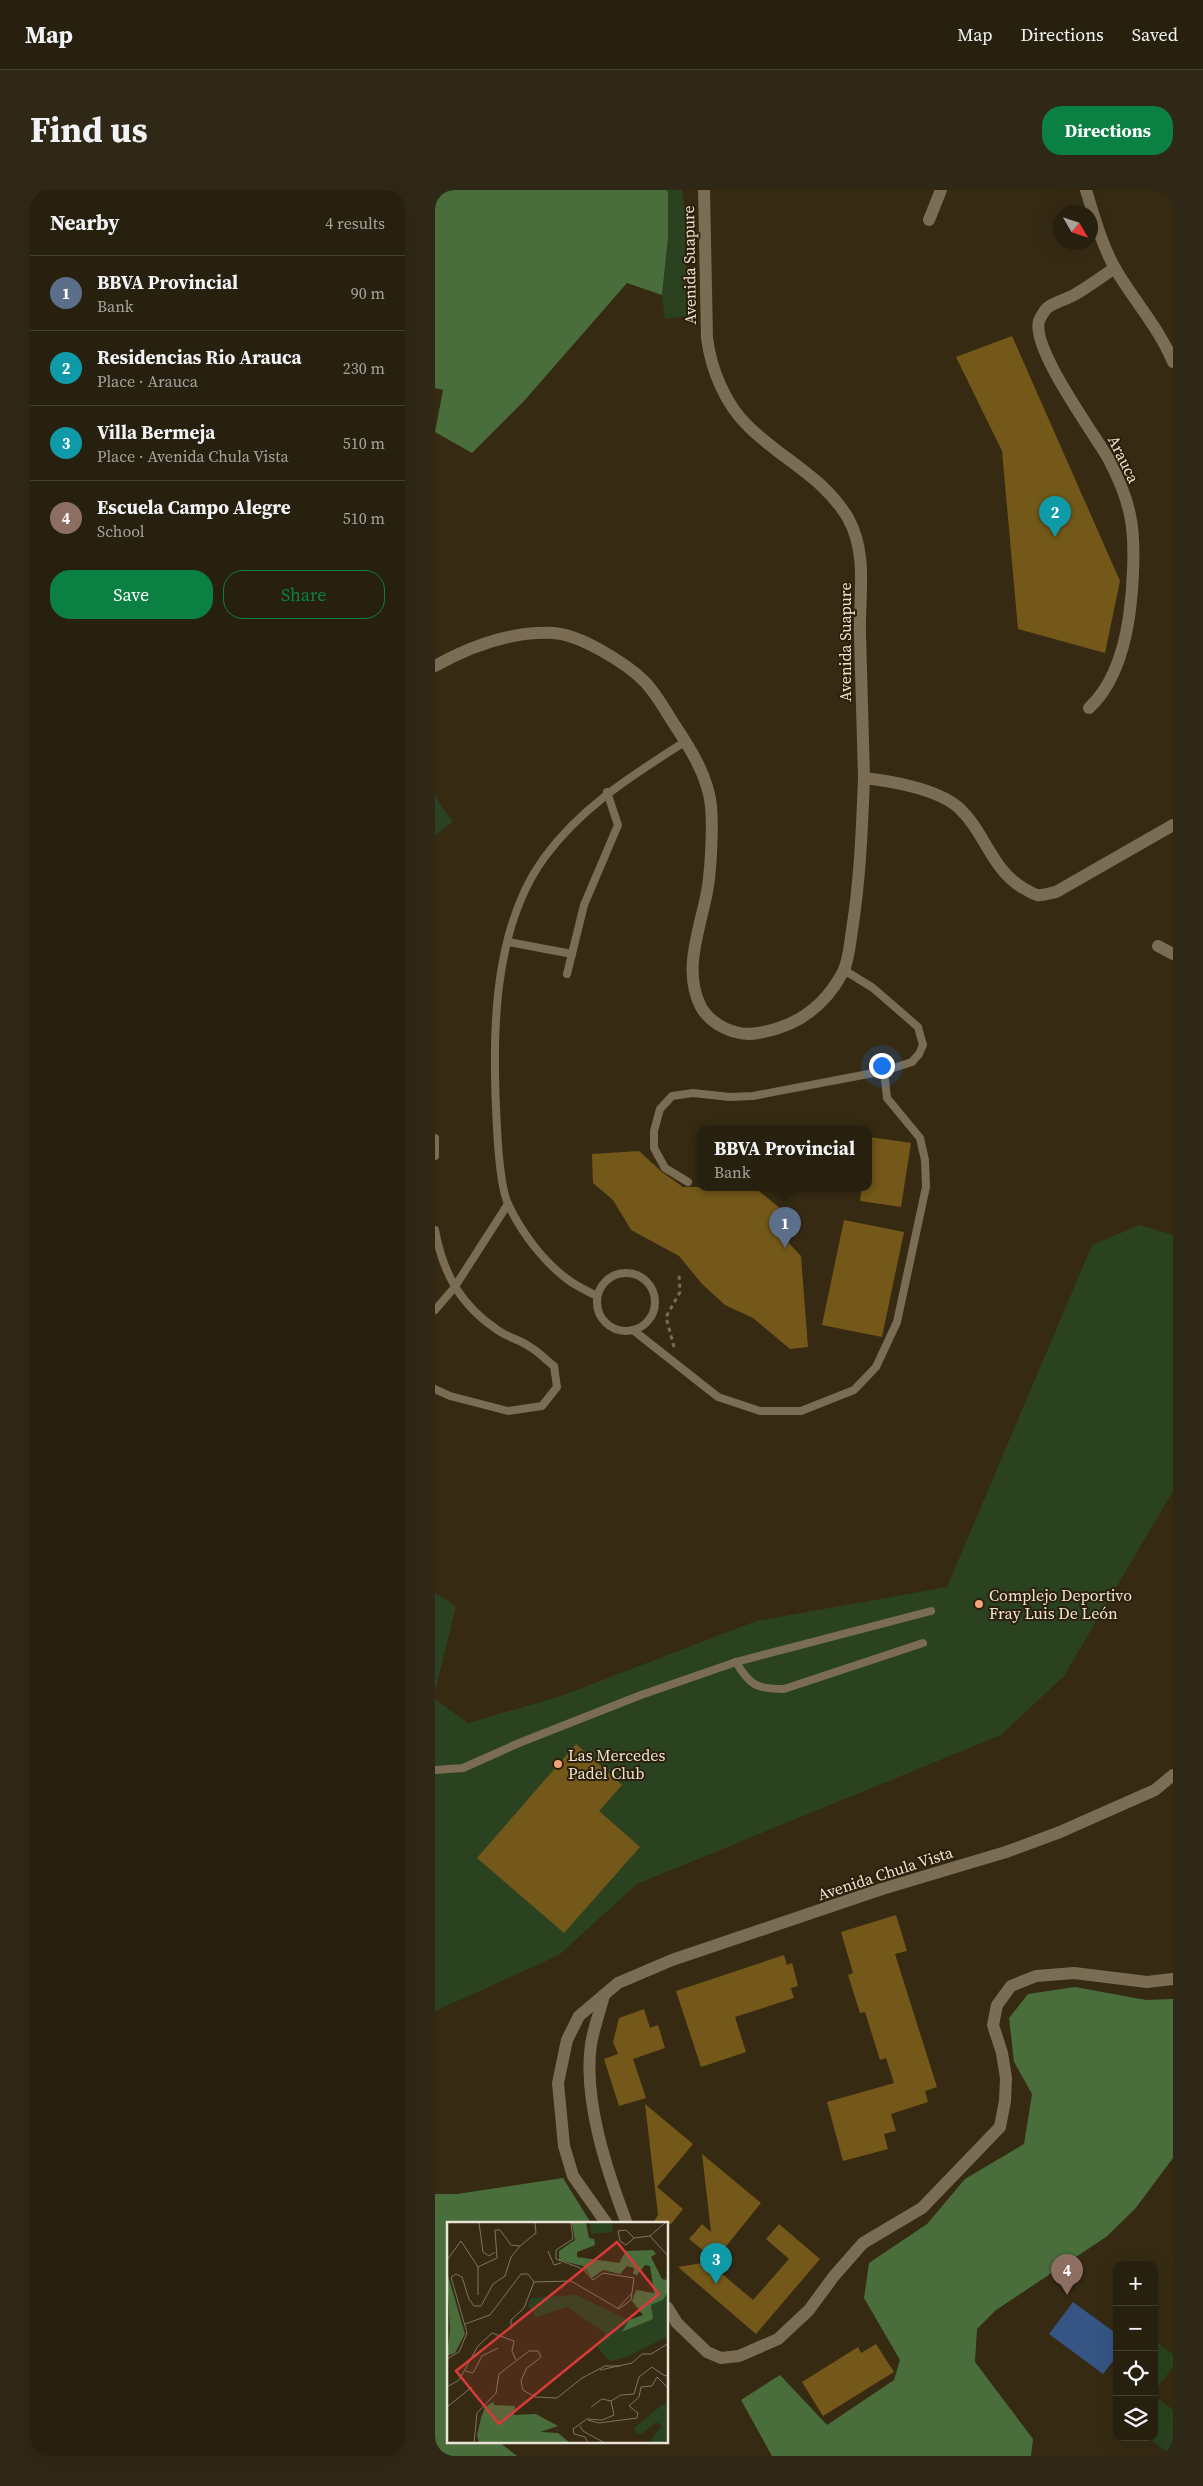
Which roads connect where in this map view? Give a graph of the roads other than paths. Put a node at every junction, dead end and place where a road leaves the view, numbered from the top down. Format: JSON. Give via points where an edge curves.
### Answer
{"nodes":[{"id":1,"x":704,"y":190,"type":"edge"},
{"id":2,"x":941,"y":190,"type":"edge"},
{"id":3,"x":1086,"y":190,"type":"edge"},
{"id":4,"x":929,"y":220,"type":"dead end"},
{"id":5,"x":1115,"y":268,"type":"junction"},
{"id":6,"x":1173,"y":362,"type":"edge"},
{"id":7,"x":435,"y":666,"type":"edge"},
{"id":8,"x":1089,"y":708,"type":"dead end"},
{"id":9,"x":686,"y":741,"type":"junction"},
{"id":10,"x":864,"y":778,"type":"junction"},
{"id":11,"x":607,"y":792,"type":"junction"},
{"id":12,"x":1173,"y":825,"type":"edge"},
{"id":13,"x":508,"y":942,"type":"junction"},
{"id":14,"x":1158,"y":946,"type":"dead end"},
{"id":15,"x":572,"y":954,"type":"junction"},
{"id":16,"x":1173,"y":954,"type":"edge"},
{"id":17,"x":844,"y":970,"type":"junction"},
{"id":18,"x":567,"y":974,"type":"dead end"},
{"id":19,"x":884,"y":1070,"type":"junction"},
{"id":20,"x":435,"y":1138,"type":"edge"},
{"id":21,"x":435,"y":1156,"type":"edge"},
{"id":22,"x":687,"y":1182,"type":"dead end"},
{"id":23,"x":508,"y":1204,"type":"junction"},
{"id":24,"x":435,"y":1230,"type":"edge"},
{"id":25,"x":454,"y":1288,"type":"junction"},
{"id":26,"x":597,"y":1296,"type":"junction"},
{"id":27,"x":435,"y":1310,"type":"edge"},
{"id":28,"x":633,"y":1330,"type":"junction"},
{"id":29,"x":435,"y":1389,"type":"edge"},
{"id":30,"x":931,"y":1611,"type":"dead end"},
{"id":31,"x":923,"y":1644,"type":"dead end"},
{"id":32,"x":736,"y":1662,"type":"junction"},
{"id":33,"x":435,"y":1770,"type":"edge"},
{"id":34,"x":1173,"y":1775,"type":"edge"},
{"id":35,"x":1173,"y":1979,"type":"edge"},
{"id":36,"x":604,"y":1995,"type":"junction"},
{"id":37,"x":606,"y":2222,"type":"edge"},
{"id":38,"x":626,"y":2222,"type":"edge"},
{"id":39,"x":669,"y":2310,"type":"edge"}],
"edges":[{"from":1,"to":10,"type":"street","name":"Avenida Suapure","via":[[707,338],[710,359],[719,381],[746,425],[810,474],[833,497],[857,539],[862,568],[859,622]]},
{"from":2,"to":4,"type":"street"},
{"from":3,"to":5,"type":"street"},
{"from":5,"to":6,"type":"street","via":[[1154,323]]},
{"from":5,"to":8,"type":"street","name":"Arauca","via":[[1045,309],[1039,322],[1039,337],[1051,366],[1108,458],[1130,515],[1133,539],[1128,626],[1111,682]]},
{"from":7,"to":9,"type":"street","via":[[506,637],[555,633],[581,641],[645,681]]},
{"from":9,"to":11,"type":"lane"},
{"from":9,"to":17,"type":"street","via":[[711,804],[708,885],[693,956],[696,996],[703,1009],[711,1020],[729,1030],[748,1035],[784,1028],[817,1007]]},
{"from":10,"to":12,"type":"street","via":[[890,780],[935,795],[958,807],[975,826],[1000,869],[1015,883],[1036,895],[1056,892]]},
{"from":10,"to":17,"type":"street","name":"Avenida Suapure","via":[[859,890]]},
{"from":11,"to":13,"type":"lane","via":[[574,821],[543,859],[523,894]]},
{"from":11,"to":15,"type":"lane","via":[[618,825],[585,905]]},
{"from":13,"to":15,"type":"lane"},
{"from":13,"to":23,"type":"lane","via":[[496,1023],[495,1089],[498,1151]]},
{"from":14,"to":16,"type":"street"},
{"from":15,"to":18,"type":"lane"},
{"from":17,"to":19,"type":"lane","via":[[873,988],[918,1027],[923,1045],[919,1054],[912,1062]]},
{"from":19,"to":22,"type":"lane","via":[[753,1096],[693,1093],[672,1096],[660,1109],[653,1131],[654,1148],[665,1168]]},
{"from":19,"to":28,"type":"lane","via":[[887,1098],[919,1138],[925,1160],[926,1187],[897,1322],[876,1367],[854,1390],[801,1411],[760,1411],[718,1398]]},
{"from":20,"to":21,"type":"lane"},
{"from":23,"to":25,"type":"lane"},
{"from":23,"to":26,"type":"lane","via":[[537,1248],[567,1280]]},
{"from":24,"to":25,"type":"lane","via":[[440,1257]]},
{"from":25,"to":27,"type":"lane"},
{"from":25,"to":29,"type":"lane","via":[[478,1316],[529,1346],[554,1366],[557,1386],[542,1406],[508,1411],[449,1396]]},
{"from":26,"to":28,"type":"lane","via":[[601,1318],[608,1325],[623,1331]]},
{"from":26,"to":28,"type":"lane","via":[[600,1287],[617,1273],[632,1273],[646,1280],[655,1295],[655,1307],[646,1323]]},
{"from":30,"to":32,"type":"lane"},
{"from":31,"to":32,"type":"lane","via":[[784,1689],[764,1689],[750,1683]]},
{"from":32,"to":33,"type":"lane","via":[[632,1698],[463,1768]]},
{"from":34,"to":36,"type":"street","name":"Avenida Chula Vista","via":[[1155,1790],[1060,1832],[671,1960],[618,1983]]},
{"from":35,"to":39,"type":"street","via":[[1147,1982],[1074,1973],[1036,1976],[1011,1986],[997,2005],[993,2026],[1006,2078],[1000,2127],[922,2208],[863,2243],[809,2310],[779,2339],[739,2356],[721,2358],[707,2352],[677,2323]]},
{"from":36,"to":37,"type":"street","name":"Avenida Chula Vista","via":[[579,2016],[567,2040],[558,2083],[564,2146],[573,2176]]},
{"from":36,"to":38,"type":"street","via":[[591,2044],[590,2078],[607,2164]]}]}
